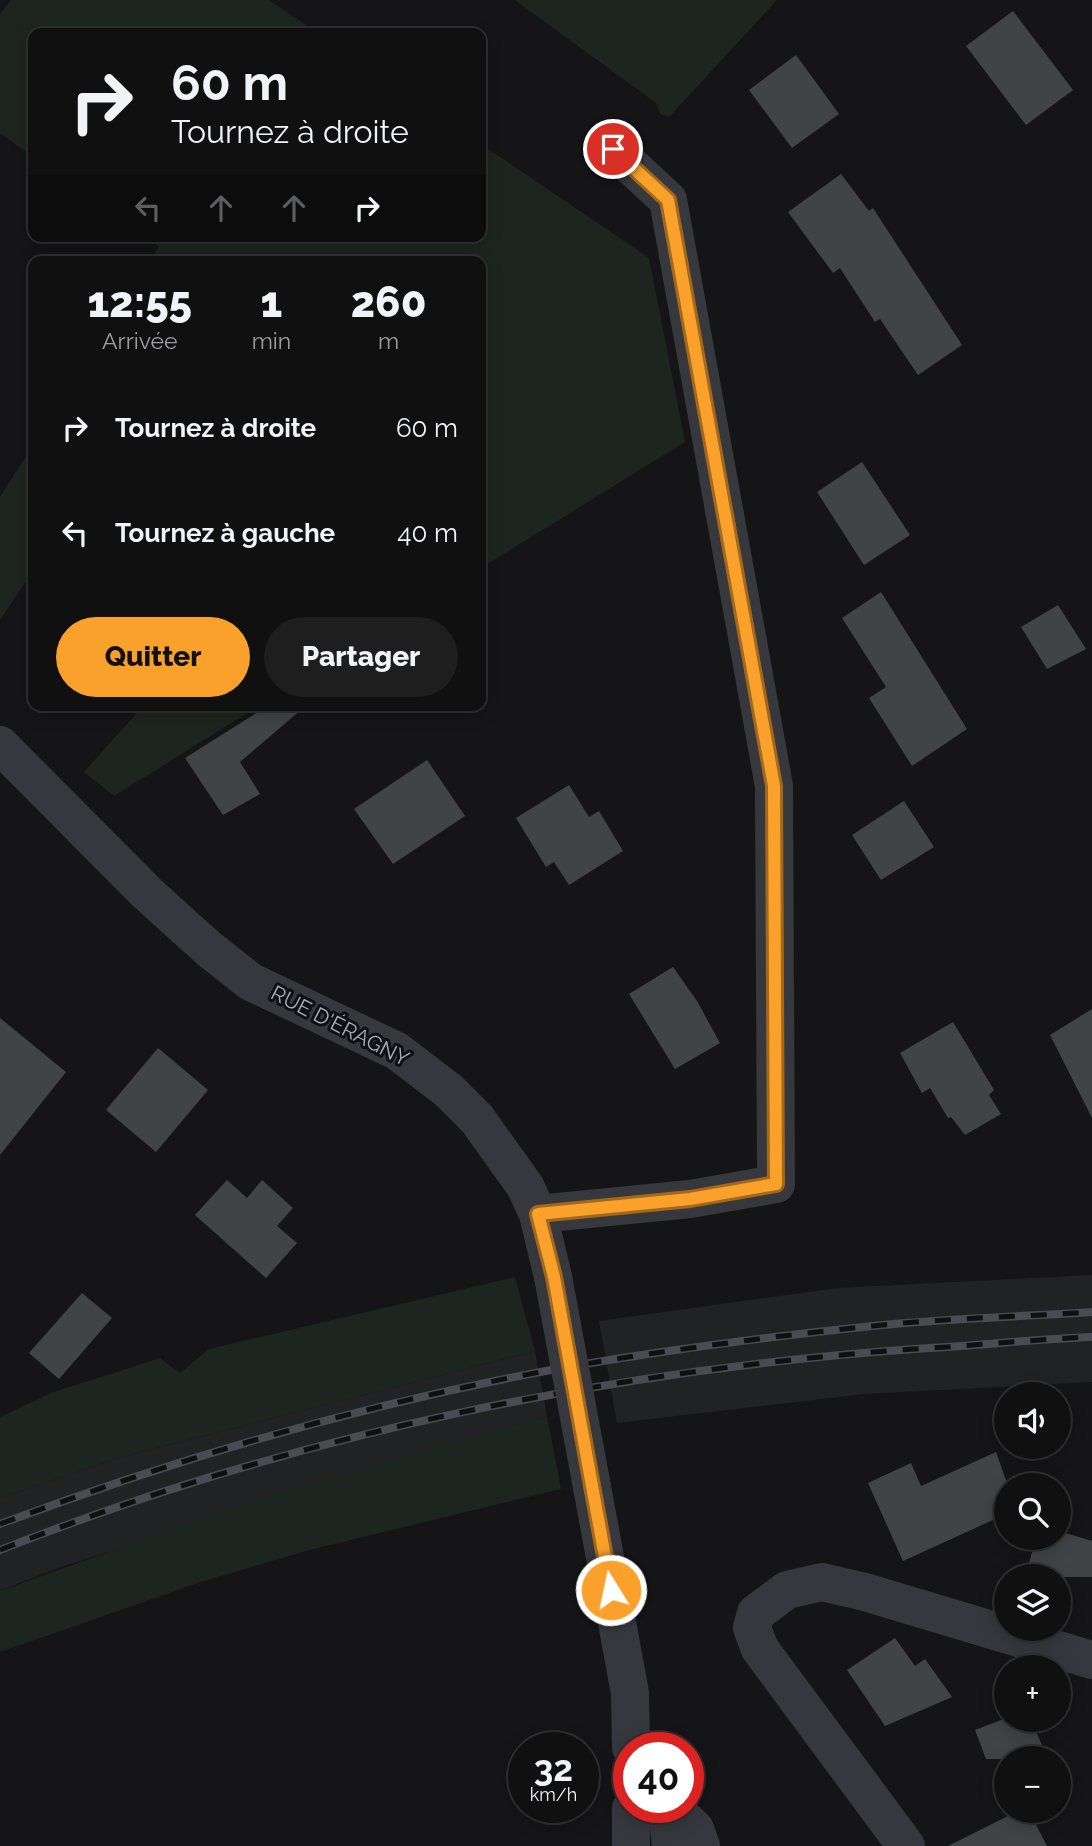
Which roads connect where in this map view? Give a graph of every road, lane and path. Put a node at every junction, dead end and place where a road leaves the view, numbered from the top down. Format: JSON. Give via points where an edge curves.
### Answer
{"nodes":[{"id":1,"x":613,"y":149,"type":"dead end"},
{"id":2,"x":0,"y":745,"type":"edge"},
{"id":3,"x":538,"y":1214,"type":"junction"},
{"id":4,"x":1092,"y":1660,"type":"edge"},
{"id":5,"x":631,"y":1693,"type":"junction"},
{"id":6,"x":631,"y":1732,"type":"edge"},
{"id":7,"x":649,"y":1732,"type":"edge"},
{"id":8,"x":631,"y":1823,"type":"edge"},
{"id":9,"x":670,"y":1823,"type":"edge"},
{"id":10,"x":688,"y":1823,"type":"edge"},
{"id":11,"x":631,"y":1846,"type":"edge"},
{"id":12,"x":671,"y":1846,"type":"edge"},
{"id":13,"x":701,"y":1846,"type":"edge"},
{"id":14,"x":906,"y":1846,"type":"edge"}],
"edges":[{"from":1,"to":3,"type":"street","via":[[668,200],[774,786],[776,1184],[690,1199]]},
{"from":2,"to":3,"type":"street","name":"RUE D'ÉRAGNY","via":[[147,893],[251,982],[397,1051],[449,1091],[497,1146]]},
{"from":3,"to":5,"type":"street","name":"RUE D'ÉRAGNY","bridge":true,"via":[[554,1277]]},
{"from":4,"to":14,"type":"street","via":[[822,1582],[787,1590],[756,1613],[752,1628],[760,1649]]},
{"from":5,"to":6,"type":"street","name":"RUE D'ÉRAGNY"},
{"from":5,"to":7,"type":"street"},
{"from":8,"to":11,"type":"street"},
{"from":9,"to":12,"type":"street"},
{"from":10,"to":13,"type":"street"}]}
